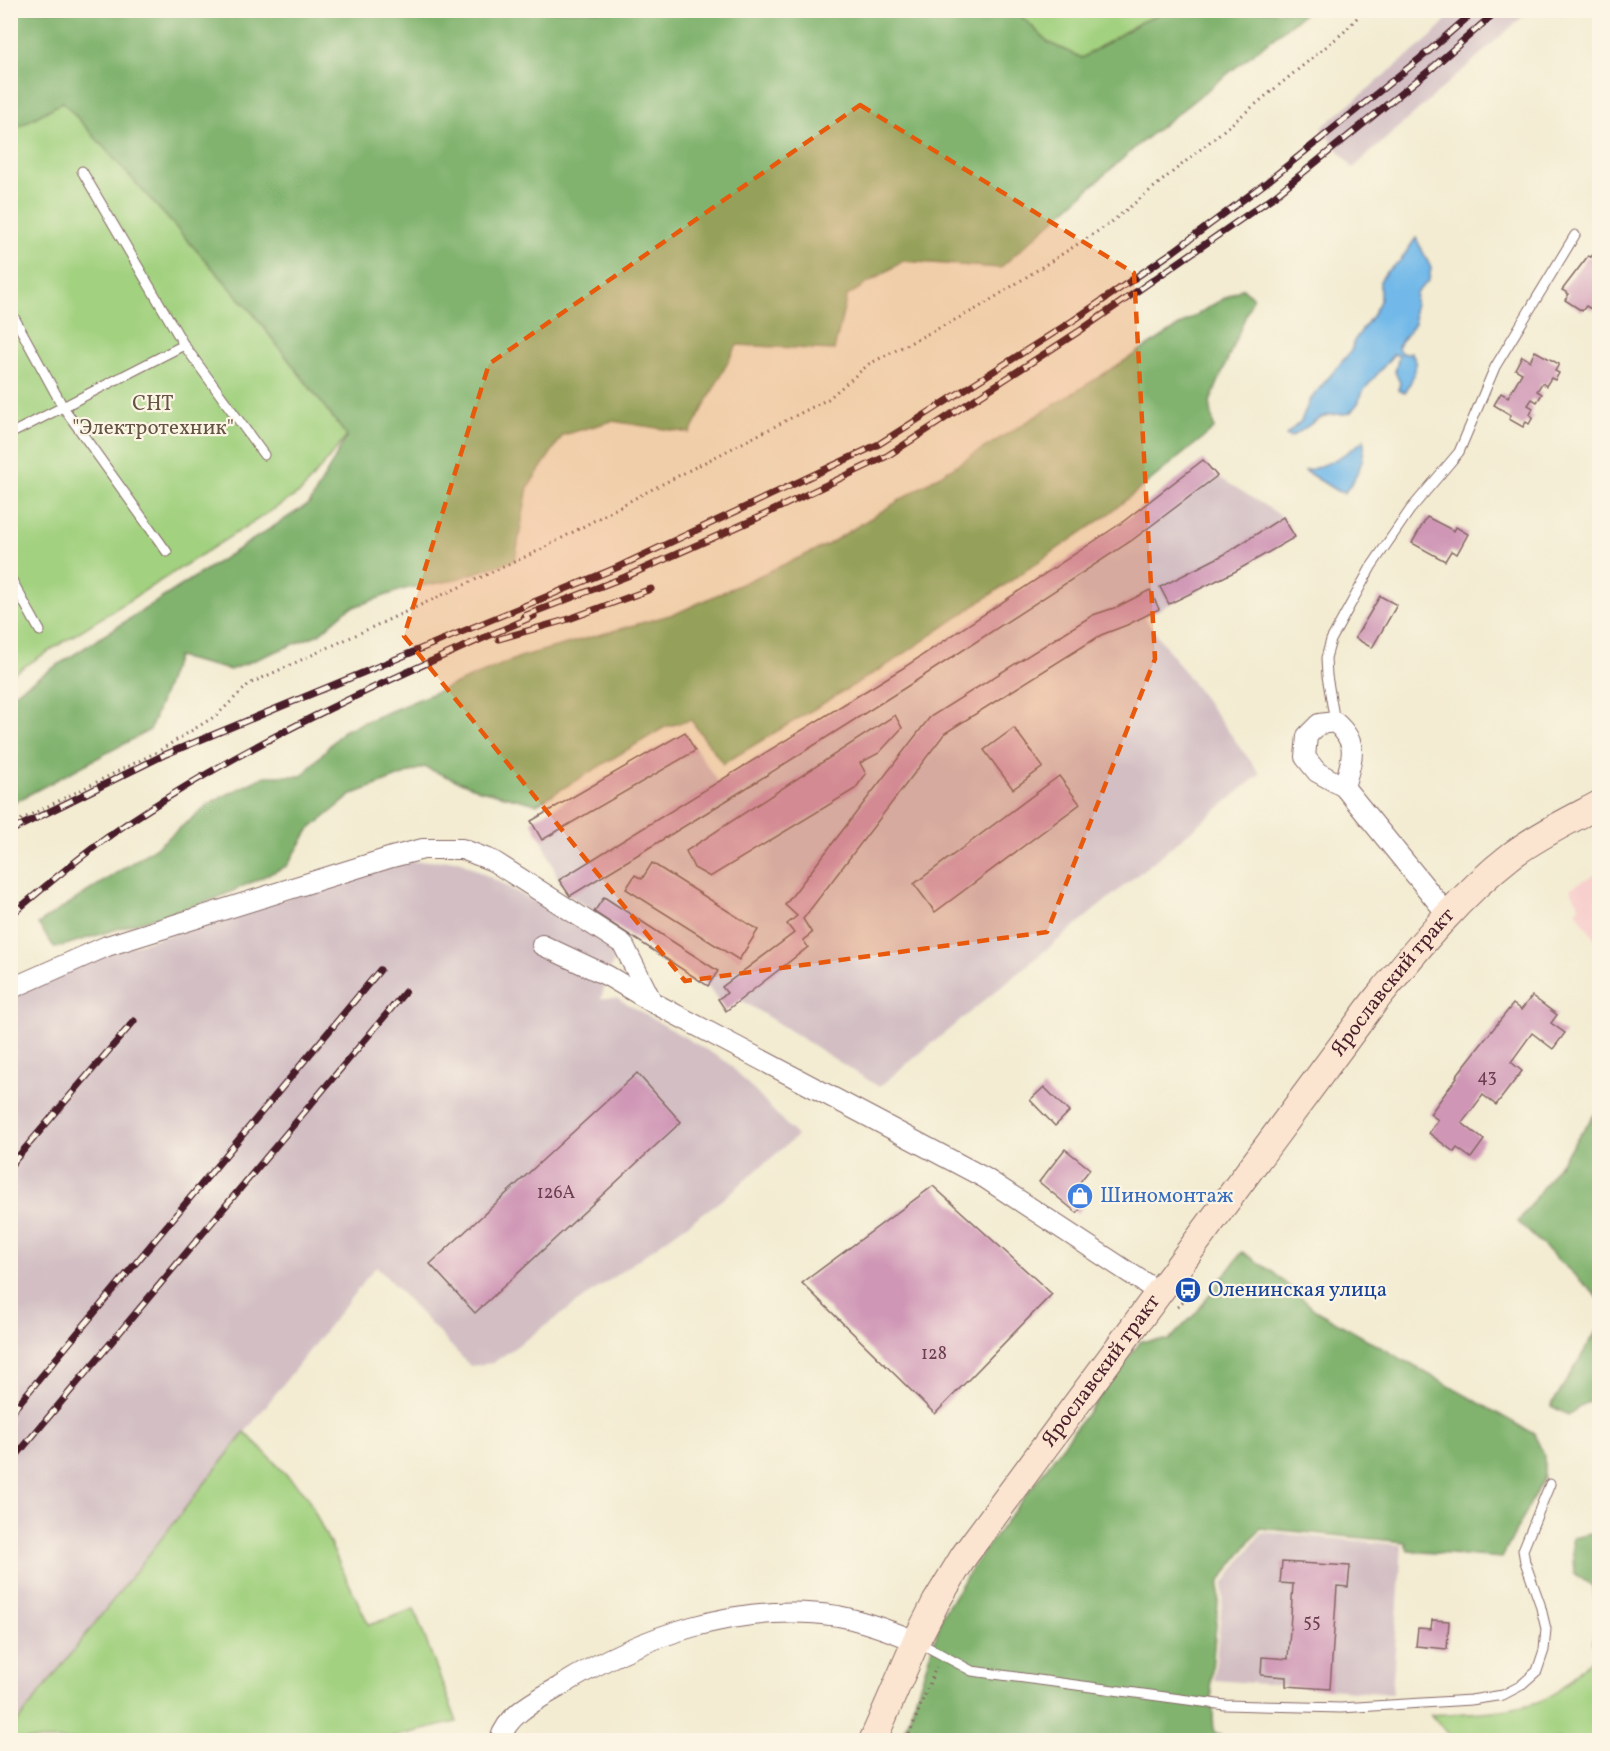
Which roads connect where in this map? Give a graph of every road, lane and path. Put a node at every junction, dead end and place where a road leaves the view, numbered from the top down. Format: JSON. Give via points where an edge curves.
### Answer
{"nodes":[{"id":1,"x":1364,"y":10,"type":"edge"},
{"id":2,"x":82,"y":171,"type":"dead end"},
{"id":3,"x":1575,"y":236,"type":"dead end"},
{"id":4,"x":10,"y":310,"type":"edge"},
{"id":5,"x":184,"y":345,"type":"junction"},
{"id":6,"x":63,"y":407,"type":"junction"},
{"id":7,"x":10,"y":434,"type":"edge"},
{"id":8,"x":264,"y":455,"type":"dead end"},
{"id":9,"x":168,"y":552,"type":"dead end"},
{"id":10,"x":10,"y":577,"type":"edge"},
{"id":11,"x":40,"y":631,"type":"dead end"},
{"id":12,"x":1335,"y":722,"type":"junction"},
{"id":13,"x":1344,"y":787,"type":"junction"},
{"id":14,"x":1599,"y":804,"type":"edge"},
{"id":15,"x":10,"y":825,"type":"edge"},
{"id":16,"x":1448,"y":915,"type":"junction"},
{"id":17,"x":542,"y":945,"type":"dead end"},
{"id":18,"x":10,"y":989,"type":"edge"},
{"id":19,"x":652,"y":1002,"type":"junction"},
{"id":20,"x":1197,"y":1277,"type":"dead end"},
{"id":21,"x":1166,"y":1303,"type":"junction"},
{"id":22,"x":1550,"y":1484,"type":"dead end"},
{"id":23,"x":916,"y":1641,"type":"junction"},
{"id":24,"x":941,"y":1654,"type":"junction"},
{"id":25,"x":500,"y":1740,"type":"edge"},
{"id":26,"x":873,"y":1740,"type":"edge"},
{"id":27,"x":907,"y":1740,"type":"edge"}],
"edges":[{"from":1,"to":15,"type":"path","via":[[1344,32],[1109,224],[978,308],[869,364],[828,399],[540,550],[249,684],[217,716],[157,752]]},
{"from":2,"to":5,"type":"lane"},
{"from":3,"to":12,"type":"lane","via":[[1495,367],[1460,452],[1404,519],[1371,567],[1331,640],[1326,658]]},
{"from":4,"to":6,"type":"lane"},
{"from":5,"to":6,"type":"lane"},
{"from":5,"to":8,"type":"lane"},
{"from":6,"to":7,"type":"lane"},
{"from":6,"to":9,"type":"lane"},
{"from":10,"to":11,"type":"lane"},
{"from":12,"to":13,"type":"street","via":[[1348,734],[1353,756]]},
{"from":12,"to":13,"type":"street","via":[[1319,724],[1307,736],[1305,757],[1317,772]]},
{"from":13,"to":16,"type":"street"},
{"from":14,"to":16,"type":"street","name":"Ярославский тракт","via":[[1512,856]]},
{"from":16,"to":21,"type":"street","name":"Ярославский тракт","via":[[1374,1002]]},
{"from":17,"to":19,"type":"street"},
{"from":18,"to":19,"type":"street","via":[[107,946],[392,857],[423,849],[462,849],[494,861],[623,944]]},
{"from":19,"to":21,"type":"street","via":[[986,1178]]},
{"from":20,"to":21,"type":"path","via":[[1185,1301]]},
{"from":21,"to":23,"type":"street","name":"Ярославский тракт","via":[[964,1556]]},
{"from":22,"to":24,"type":"lane","via":[[1523,1550],[1546,1629],[1544,1650],[1537,1671],[1503,1695],[1341,1708],[1225,1705],[972,1671]]},
{"from":23,"to":24,"type":"lane"},
{"from":23,"to":25,"type":"street","via":[[839,1617],[799,1612],[753,1615],[695,1626],[605,1660],[570,1680],[513,1717]]},
{"from":23,"to":26,"type":"street","name":"Ярославский тракт"},
{"from":24,"to":27,"type":"path"}]}
